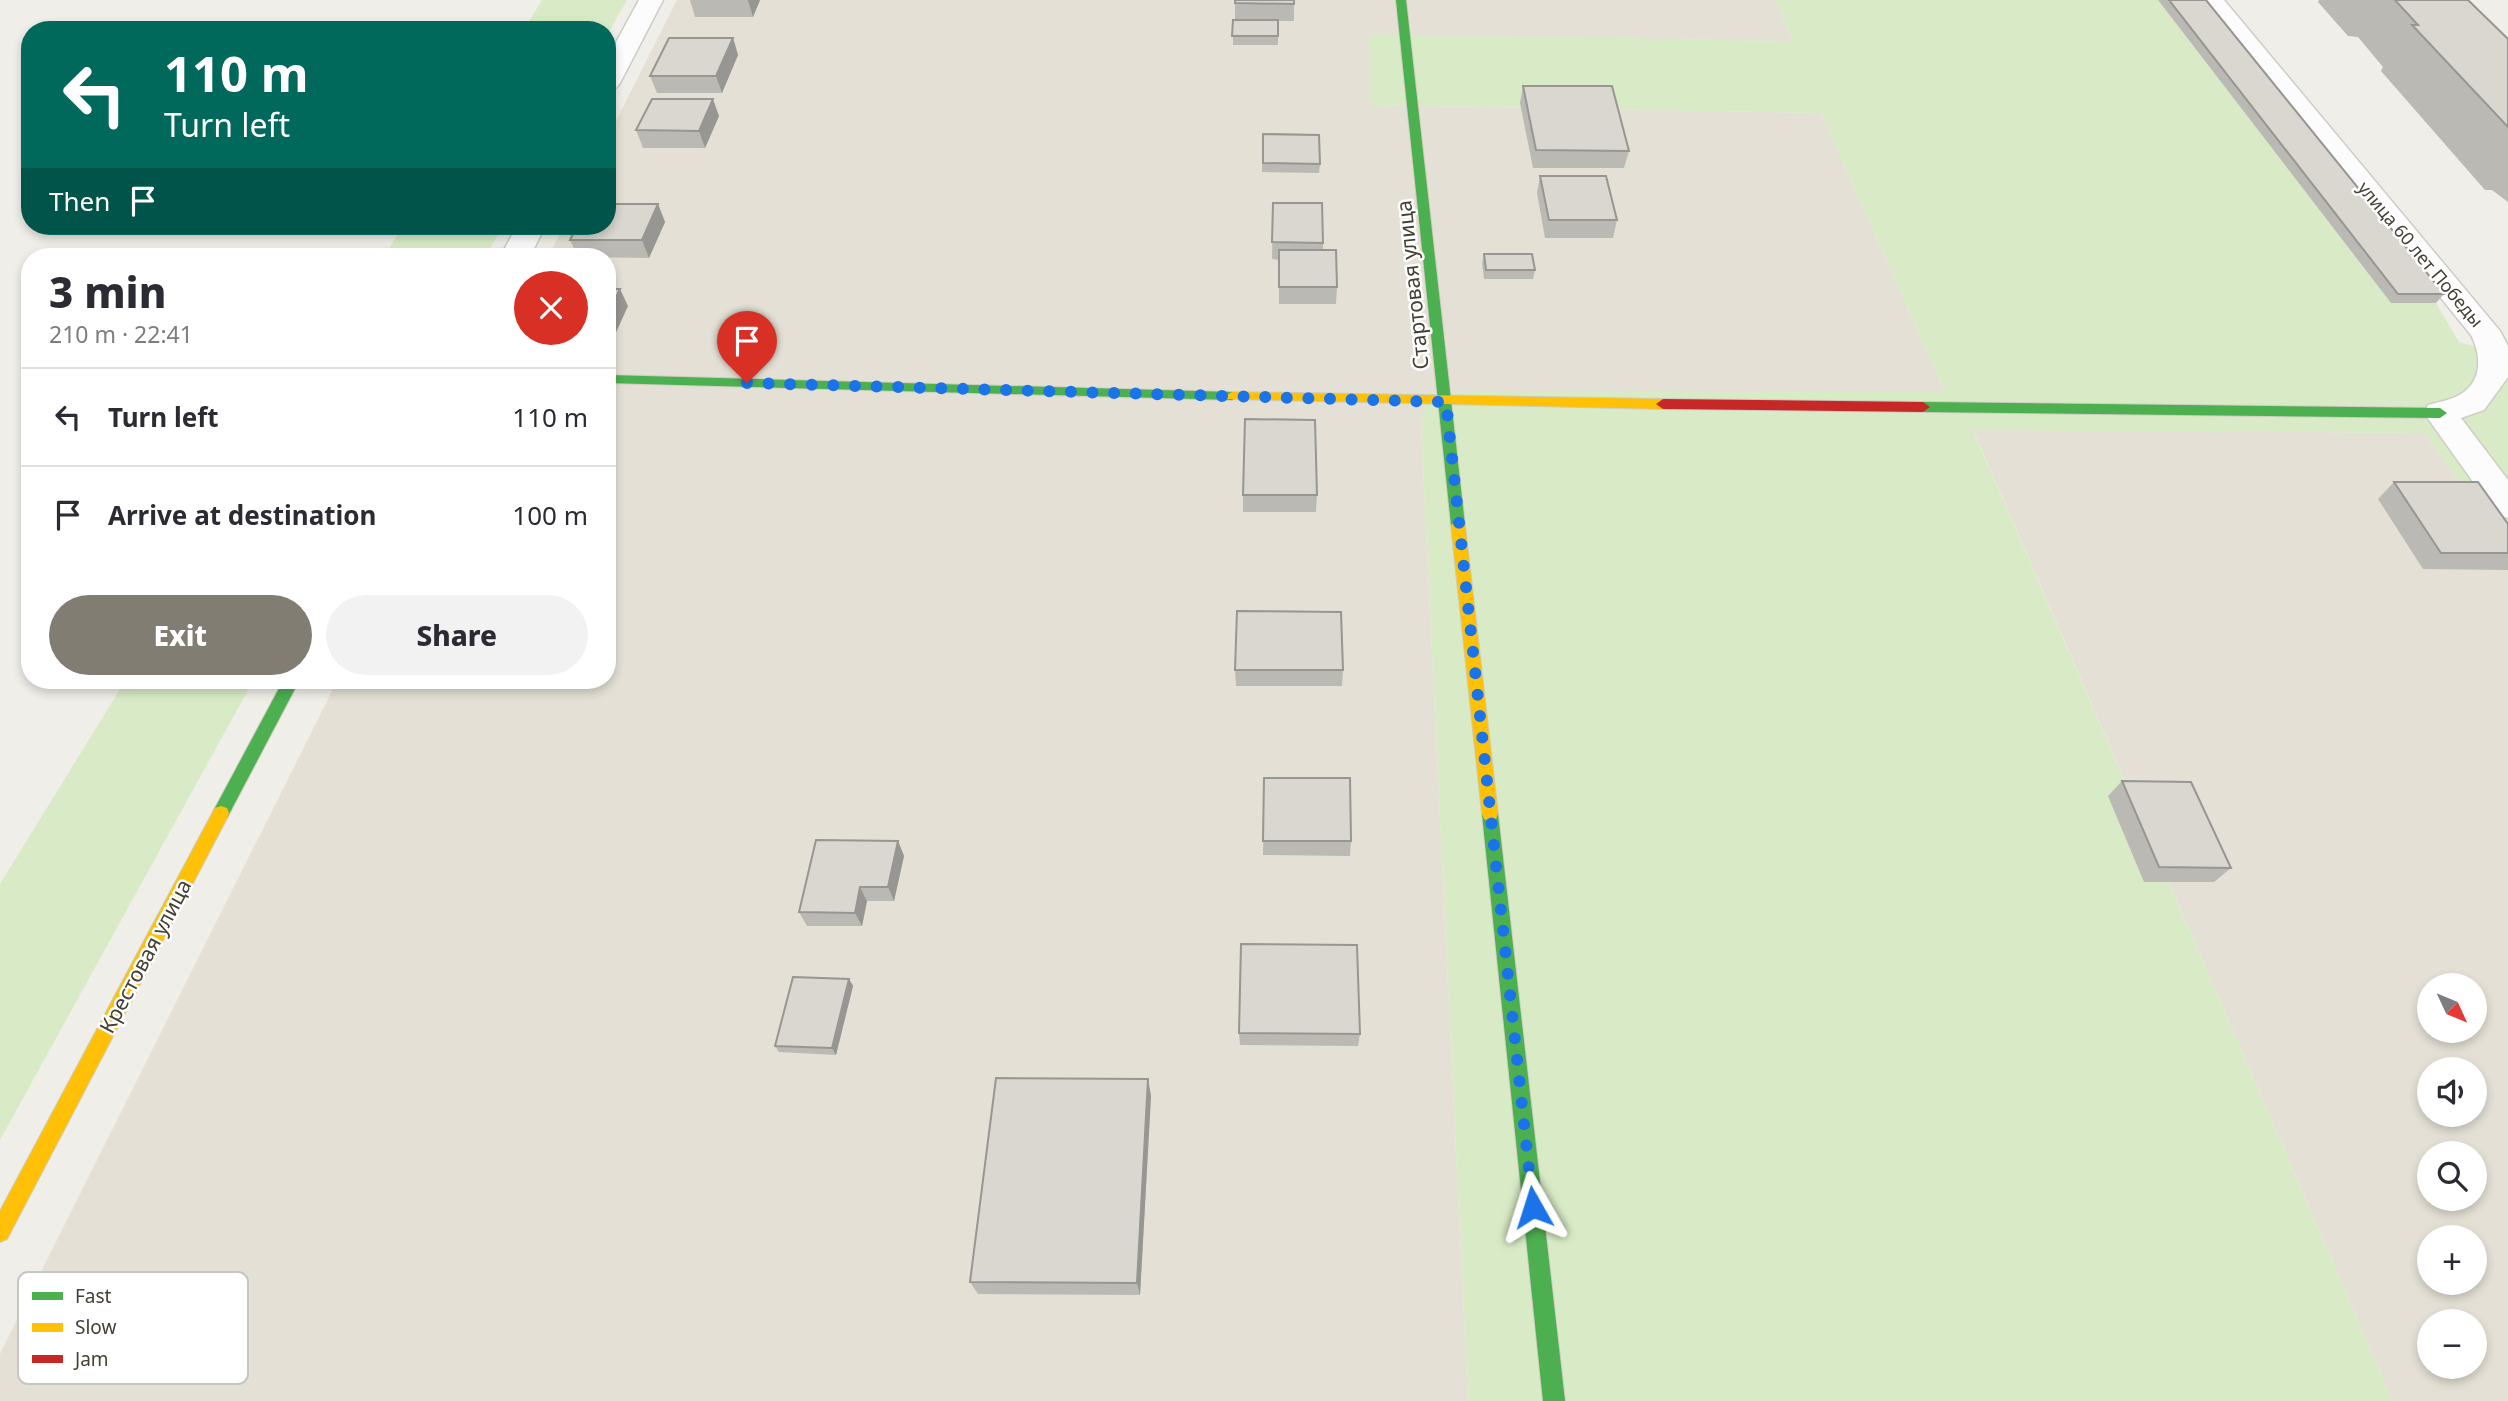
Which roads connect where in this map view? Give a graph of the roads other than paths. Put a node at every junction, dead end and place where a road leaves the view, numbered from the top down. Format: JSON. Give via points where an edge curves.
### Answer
{"nodes":[{"id":1,"x":651,"y":0,"type":"edge"},
{"id":2,"x":1401,"y":0,"type":"edge"},
{"id":3,"x":2211,"y":0,"type":"edge"},
{"id":4,"x":616,"y":66,"type":"edge"},
{"id":5,"x":616,"y":379,"type":"edge"},
{"id":6,"x":1446,"y":402,"type":"junction"},
{"id":7,"x":2440,"y":413,"type":"junction"},
{"id":8,"x":2508,"y":505,"type":"edge"},
{"id":9,"x":287,"y":689,"type":"edge"},
{"id":10,"x":0,"y":1232,"type":"edge"},
{"id":11,"x":1555,"y":1401,"type":"edge"}],
"edges":[{"from":1,"to":4,"type":"street"},
{"from":2,"to":6,"type":"street","name":"Стартовая улица"},
{"from":3,"to":7,"type":"street","name":"улица 60 лет Победы","via":[[2485,331],[2496,353],[2493,375],[2473,402]]},
{"from":5,"to":6,"type":"street"},
{"from":6,"to":7,"type":"street"},
{"from":6,"to":11,"type":"street","name":"Стартовая улица"},
{"from":7,"to":8,"type":"street"},
{"from":9,"to":10,"type":"street","name":"Крестовая улица"}]}
